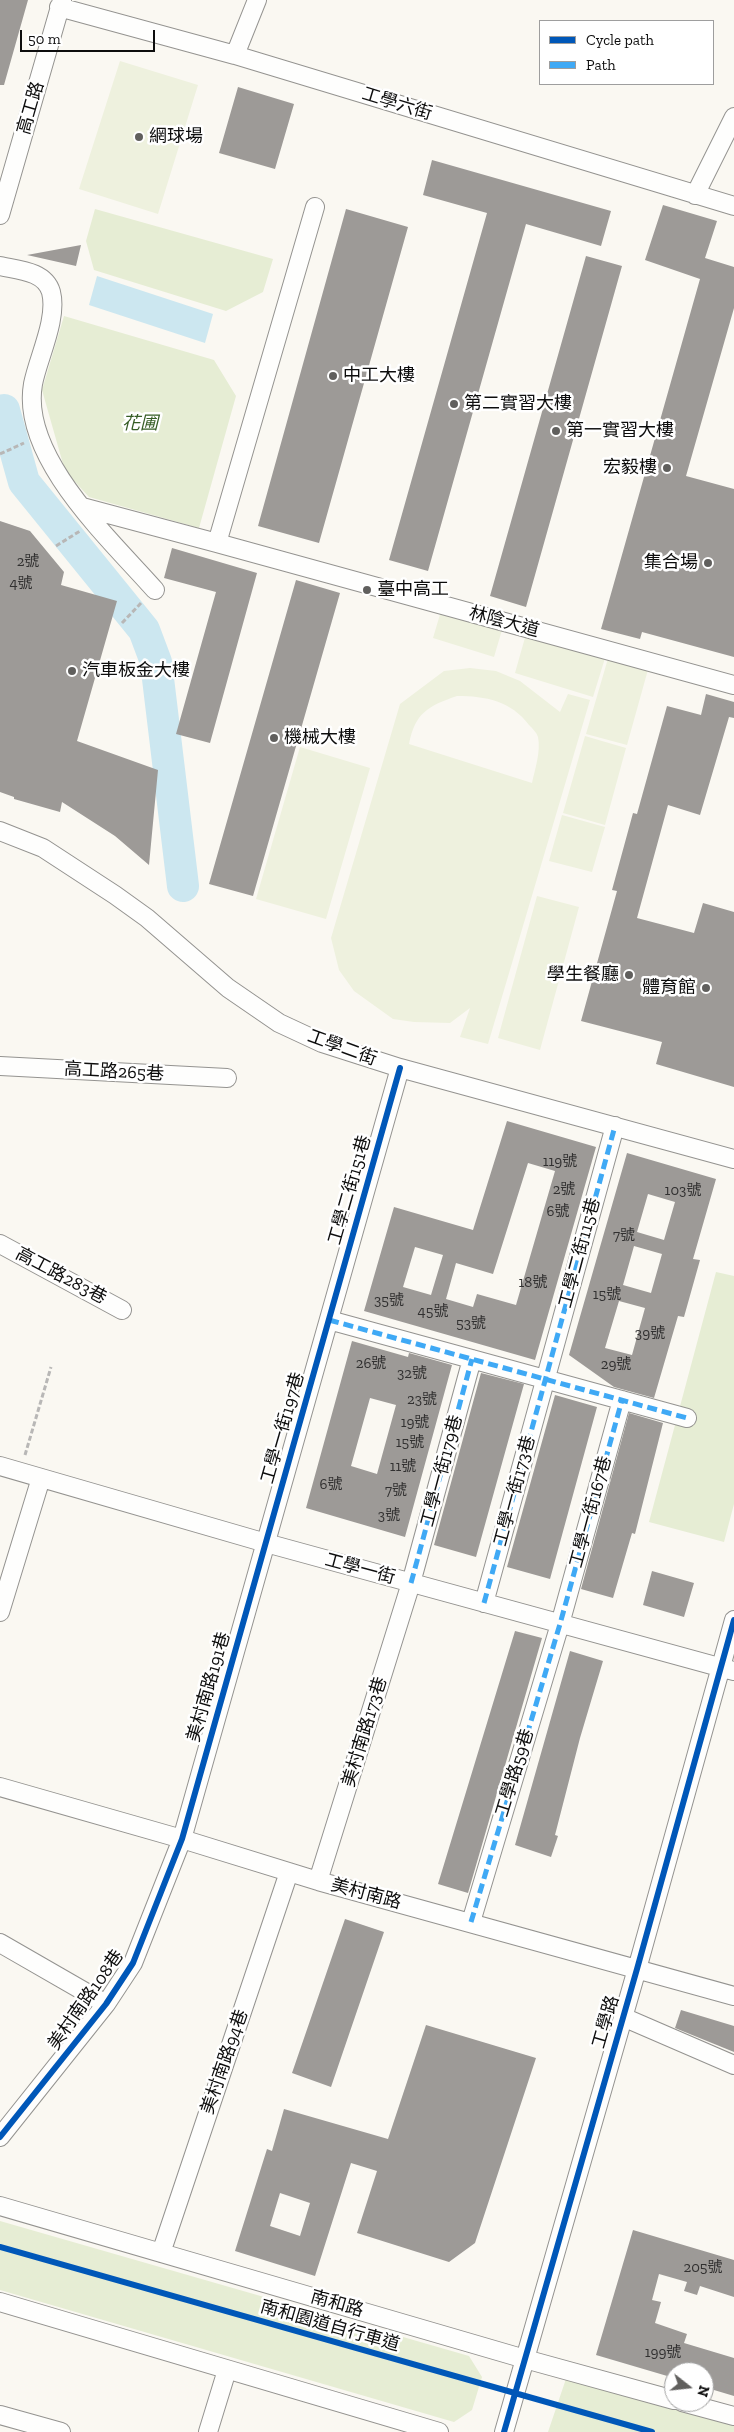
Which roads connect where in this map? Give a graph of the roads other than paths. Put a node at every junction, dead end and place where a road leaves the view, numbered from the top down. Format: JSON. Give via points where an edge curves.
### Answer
{"nodes":[{"id":1,"x":257,"y":0,"type":"edge"},
{"id":2,"x":60,"y":4,"type":"edge"},
{"id":3,"x":235,"y":55,"type":"junction"},
{"id":4,"x":734,"y":117,"type":"edge"},
{"id":5,"x":695,"y":195,"type":"junction"},
{"id":6,"x":734,"y":206,"type":"edge"},
{"id":7,"x":316,"y":207,"type":"dead end"},
{"id":8,"x":0,"y":215,"type":"edge"},
{"id":9,"x":0,"y":266,"type":"edge"},
{"id":10,"x":82,"y":507,"type":"junction"},
{"id":11,"x":217,"y":543,"type":"junction"},
{"id":12,"x":154,"y":590,"type":"road end"},
{"id":13,"x":734,"y":685,"type":"edge"},
{"id":14,"x":0,"y":831,"type":"edge"},
{"id":15,"x":0,"y":1066,"type":"edge"},
{"id":16,"x":400,"y":1068,"type":"junction"},
{"id":17,"x":228,"y":1078,"type":"dead end"},
{"id":18,"x":615,"y":1126,"type":"junction"},
{"id":19,"x":734,"y":1159,"type":"edge"},
{"id":20,"x":0,"y":1244,"type":"edge"},
{"id":21,"x":122,"y":1310,"type":"dead end"},
{"id":22,"x":330,"y":1320,"type":"junction"},
{"id":23,"x":472,"y":1359,"type":"junction"},
{"id":24,"x":545,"y":1379,"type":"junction"},
{"id":25,"x":622,"y":1400,"type":"junction"},
{"id":26,"x":688,"y":1418,"type":"dead end"},
{"id":27,"x":0,"y":1466,"type":"edge"},
{"id":28,"x":41,"y":1478,"type":"junction"},
{"id":29,"x":266,"y":1544,"type":"junction"},
{"id":30,"x":411,"y":1583,"type":"junction"},
{"id":31,"x":484,"y":1603,"type":"junction"},
{"id":32,"x":0,"y":1612,"type":"edge"},
{"id":33,"x":734,"y":1620,"type":"edge"},
{"id":34,"x":560,"y":1624,"type":"junction"},
{"id":35,"x":727,"y":1670,"type":"edge"},
{"id":36,"x":0,"y":1787,"type":"edge"},
{"id":37,"x":182,"y":1838,"type":"junction"},
{"id":38,"x":288,"y":1872,"type":"junction"},
{"id":39,"x":318,"y":1881,"type":"junction"},
{"id":40,"x":471,"y":1922,"type":"junction"},
{"id":41,"x":0,"y":1943,"type":"edge"},
{"id":42,"x":637,"y":1969,"type":"junction"},
{"id":43,"x":734,"y":1996,"type":"edge"},
{"id":44,"x":106,"y":2004,"type":"junction"},
{"id":45,"x":623,"y":2017,"type":"junction"},
{"id":46,"x":734,"y":2065,"type":"edge"},
{"id":47,"x":0,"y":2137,"type":"edge"},
{"id":48,"x":0,"y":2206,"type":"edge"},
{"id":49,"x":161,"y":2253,"type":"junction"},
{"id":50,"x":0,"y":2302,"type":"edge"},
{"id":51,"x":525,"y":2359,"type":"junction"},
{"id":52,"x":228,"y":2370,"type":"junction"},
{"id":53,"x":664,"y":2397,"type":"edge"},
{"id":54,"x":714,"y":2411,"type":"edge"},
{"id":55,"x":0,"y":2414,"type":"edge"},
{"id":56,"x":734,"y":2416,"type":"edge"},
{"id":57,"x":58,"y":2432,"type":"edge"},
{"id":58,"x":208,"y":2432,"type":"edge"},
{"id":59,"x":439,"y":2432,"type":"edge"},
{"id":60,"x":504,"y":2432,"type":"edge"}],
"edges":[{"from":1,"to":3,"type":"street"},
{"from":2,"to":3,"type":"street","name":"工學六街"},
{"from":2,"to":8,"type":"street","name":"高工路"},
{"from":3,"to":5,"type":"street","name":"工學六街"},
{"from":4,"to":5,"type":"street"},
{"from":5,"to":6,"type":"street","name":"工學六街"},
{"from":7,"to":11,"type":"street"},
{"from":9,"to":10,"type":"street","via":[[37,276],[43,279],[50,291],[53,306],[33,385],[32,406],[38,436],[56,473]]},
{"from":10,"to":11,"type":"street","name":"林陰大道"},
{"from":10,"to":12,"type":"street"},
{"from":11,"to":13,"type":"street","name":"林陰大道"},
{"from":14,"to":16,"type":"street","name":"工學二街","via":[[43,848],[147,918],[228,988],[279,1023],[322,1043]]},
{"from":15,"to":17,"type":"street","name":"高工路265巷"},
{"from":16,"to":18,"type":"street","name":"工學二街"},
{"from":16,"to":22,"type":"street","name":"工學二街151巷"},
{"from":18,"to":19,"type":"street","name":"工學二街"},
{"from":18,"to":24,"type":"street","name":"工學二街115巷"},
{"from":20,"to":21,"type":"street","name":"高工路283巷"},
{"from":22,"to":23,"type":"street"},
{"from":22,"to":29,"type":"street","name":"工學一街197巷"},
{"from":23,"to":24,"type":"street"},
{"from":23,"to":30,"type":"street","name":"工學一街179巷"},
{"from":24,"to":25,"type":"street"},
{"from":24,"to":31,"type":"street","name":"工學一街173巷"},
{"from":25,"to":26,"type":"street"},
{"from":25,"to":34,"type":"street","name":"工學一街167巷"},
{"from":27,"to":28,"type":"street","name":"工學一街"},
{"from":28,"to":29,"type":"street","name":"工學一街"},
{"from":28,"to":32,"type":"street"},
{"from":29,"to":30,"type":"street","name":"工學一街"},
{"from":29,"to":37,"type":"street","name":"美村南路191巷"},
{"from":30,"to":31,"type":"street","name":"工學一街"},
{"from":30,"to":39,"type":"street","name":"美村南路173巷"},
{"from":31,"to":34,"type":"street","name":"工學一街"},
{"from":33,"to":35,"type":"street","name":"工學路"},
{"from":34,"to":35,"type":"street","name":"工學一街"},
{"from":34,"to":40,"type":"street","name":"工學路59巷"},
{"from":35,"to":42,"type":"street","name":"工學路"},
{"from":36,"to":37,"type":"street","name":"美村南路"},
{"from":37,"to":38,"type":"street","name":"美村南路"},
{"from":37,"to":44,"type":"street","name":"美村南路108巷","via":[[133,1963]]},
{"from":38,"to":39,"type":"street","name":"美村南路"},
{"from":38,"to":49,"type":"street","name":"美村南路94巷"},
{"from":39,"to":40,"type":"street","name":"美村南路"},
{"from":40,"to":42,"type":"street","name":"美村南路"},
{"from":41,"to":44,"type":"street"},
{"from":42,"to":43,"type":"street","name":"美村南路"},
{"from":42,"to":45,"type":"street","name":"工學路"},
{"from":44,"to":47,"type":"street","name":"美村南路108巷"},
{"from":45,"to":46,"type":"street"},
{"from":45,"to":51,"type":"street","name":"工學路"},
{"from":48,"to":49,"type":"street","name":"南和路"},
{"from":49,"to":51,"type":"street","name":"南和路"},
{"from":50,"to":52,"type":"street"},
{"from":51,"to":53,"type":"street","name":"南和路"},
{"from":51,"to":60,"type":"street","name":"工學路"},
{"from":52,"to":58,"type":"street"},
{"from":52,"to":59,"type":"street"},
{"from":54,"to":56,"type":"street"},
{"from":55,"to":57,"type":"street"}]}
